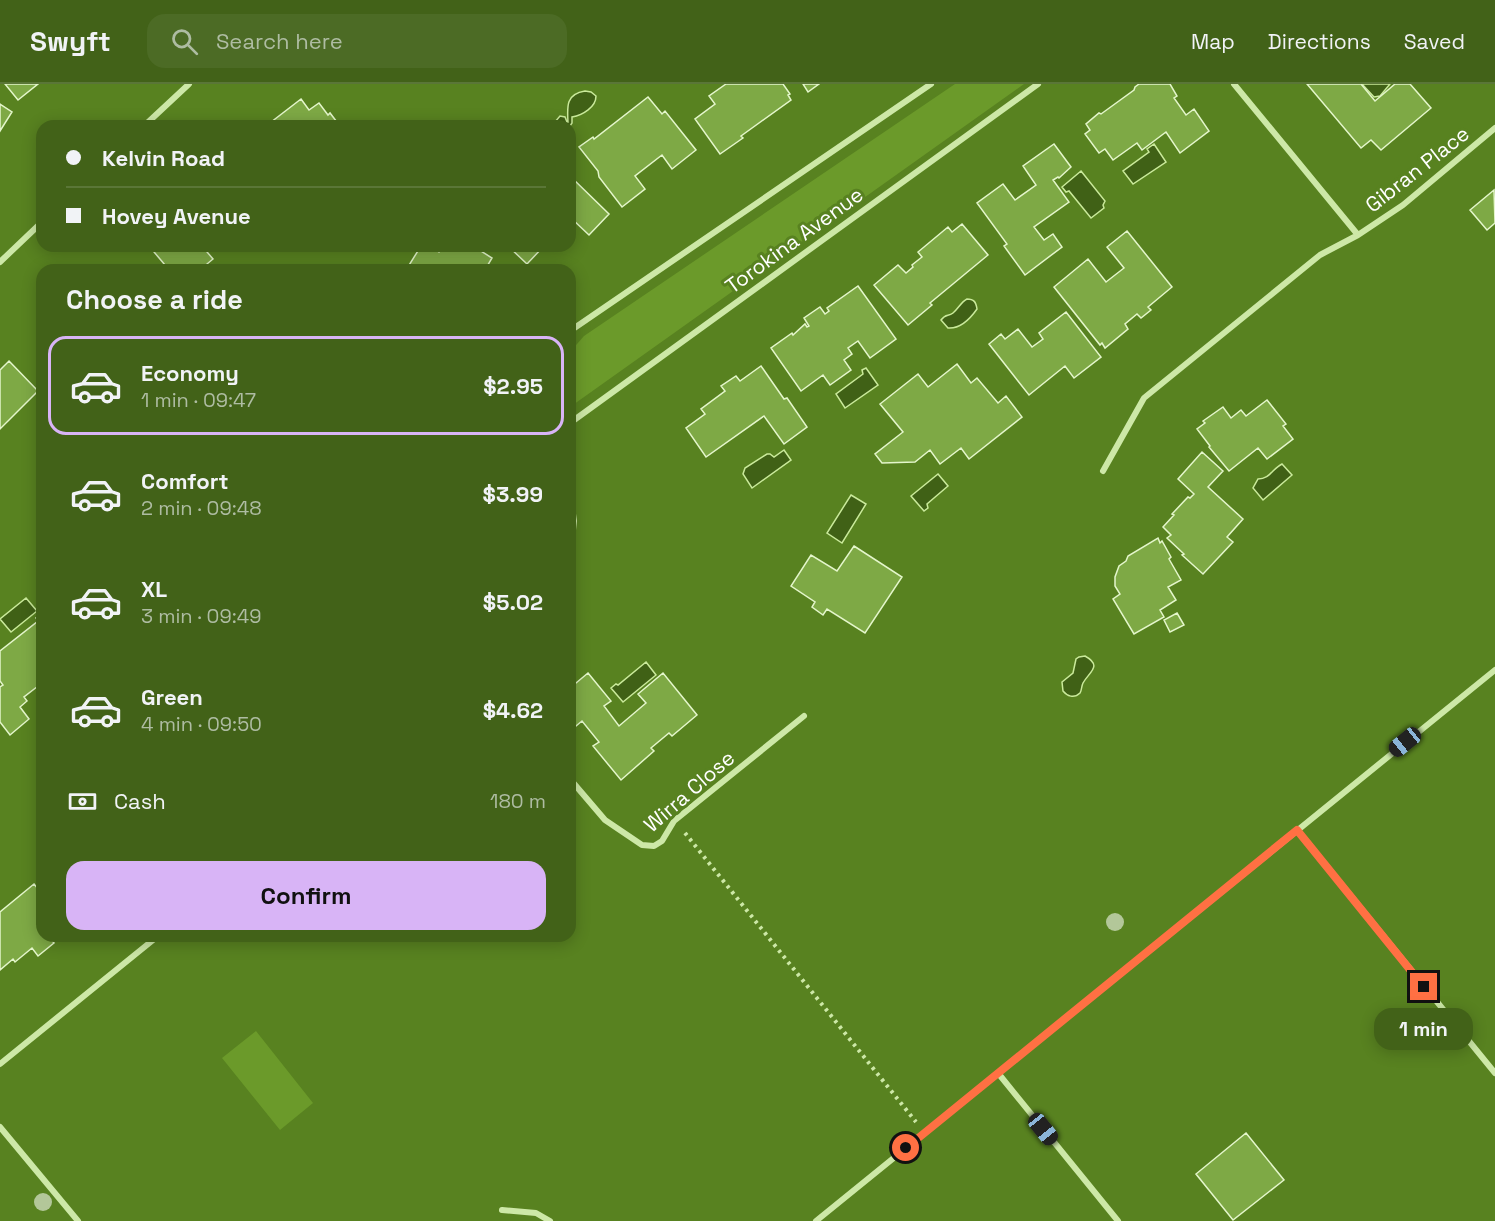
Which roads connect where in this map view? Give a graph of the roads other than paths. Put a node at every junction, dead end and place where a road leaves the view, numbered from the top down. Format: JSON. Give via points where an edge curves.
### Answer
{"nodes":[{"id":1,"x":189,"y":84,"type":"edge"},
{"id":2,"x":931,"y":84,"type":"edge"},
{"id":3,"x":1038,"y":84,"type":"edge"},
{"id":4,"x":1234,"y":84,"type":"edge"},
{"id":5,"x":150,"y":120,"type":"edge"},
{"id":6,"x":1495,"y":128,"type":"edge"},
{"id":7,"x":36,"y":228,"type":"edge"},
{"id":8,"x":1358,"y":235,"type":"junction"},
{"id":9,"x":0,"y":262,"type":"edge"},
{"id":10,"x":576,"y":327,"type":"edge"},
{"id":11,"x":576,"y":419,"type":"edge"},
{"id":12,"x":1103,"y":471,"type":"dead end"},
{"id":13,"x":1495,"y":670,"type":"edge"},
{"id":14,"x":804,"y":716,"type":"dead end"},
{"id":15,"x":576,"y":786,"type":"edge"},
{"id":16,"x":1297,"y":830,"type":"junction"},
{"id":17,"x":151,"y":942,"type":"edge"},
{"id":18,"x":0,"y":1064,"type":"edge"},
{"id":19,"x":998,"y":1073,"type":"junction"},
{"id":20,"x":1495,"y":1073,"type":"edge"},
{"id":21,"x":0,"y":1128,"type":"edge"},
{"id":22,"x":502,"y":1210,"type":"dead end"},
{"id":23,"x":78,"y":1221,"type":"edge"},
{"id":24,"x":550,"y":1221,"type":"edge"},
{"id":25,"x":816,"y":1221,"type":"edge"},
{"id":26,"x":1118,"y":1221,"type":"edge"}],
"edges":[{"from":1,"to":5,"type":"street"},
{"from":2,"to":10,"type":"street"},
{"from":3,"to":11,"type":"street","name":"Torokina Avenue"},
{"from":4,"to":8,"type":"street"},
{"from":6,"to":8,"type":"street","name":"Gibran Place","via":[[1403,205]]},
{"from":7,"to":9,"type":"street"},
{"from":8,"to":12,"type":"street","via":[[1320,255],[1144,398]]},
{"from":13,"to":16,"type":"street"},
{"from":14,"to":15,"type":"street","name":"Wirra Close","via":[[674,821],[662,842],[654,846],[642,845],[605,820]]},
{"from":16,"to":19,"type":"street"},
{"from":16,"to":20,"type":"street"},
{"from":17,"to":18,"type":"street"},
{"from":19,"to":25,"type":"street"},
{"from":19,"to":26,"type":"street"},
{"from":21,"to":23,"type":"street"},
{"from":22,"to":24,"type":"street","via":[[536,1213]]}]}
